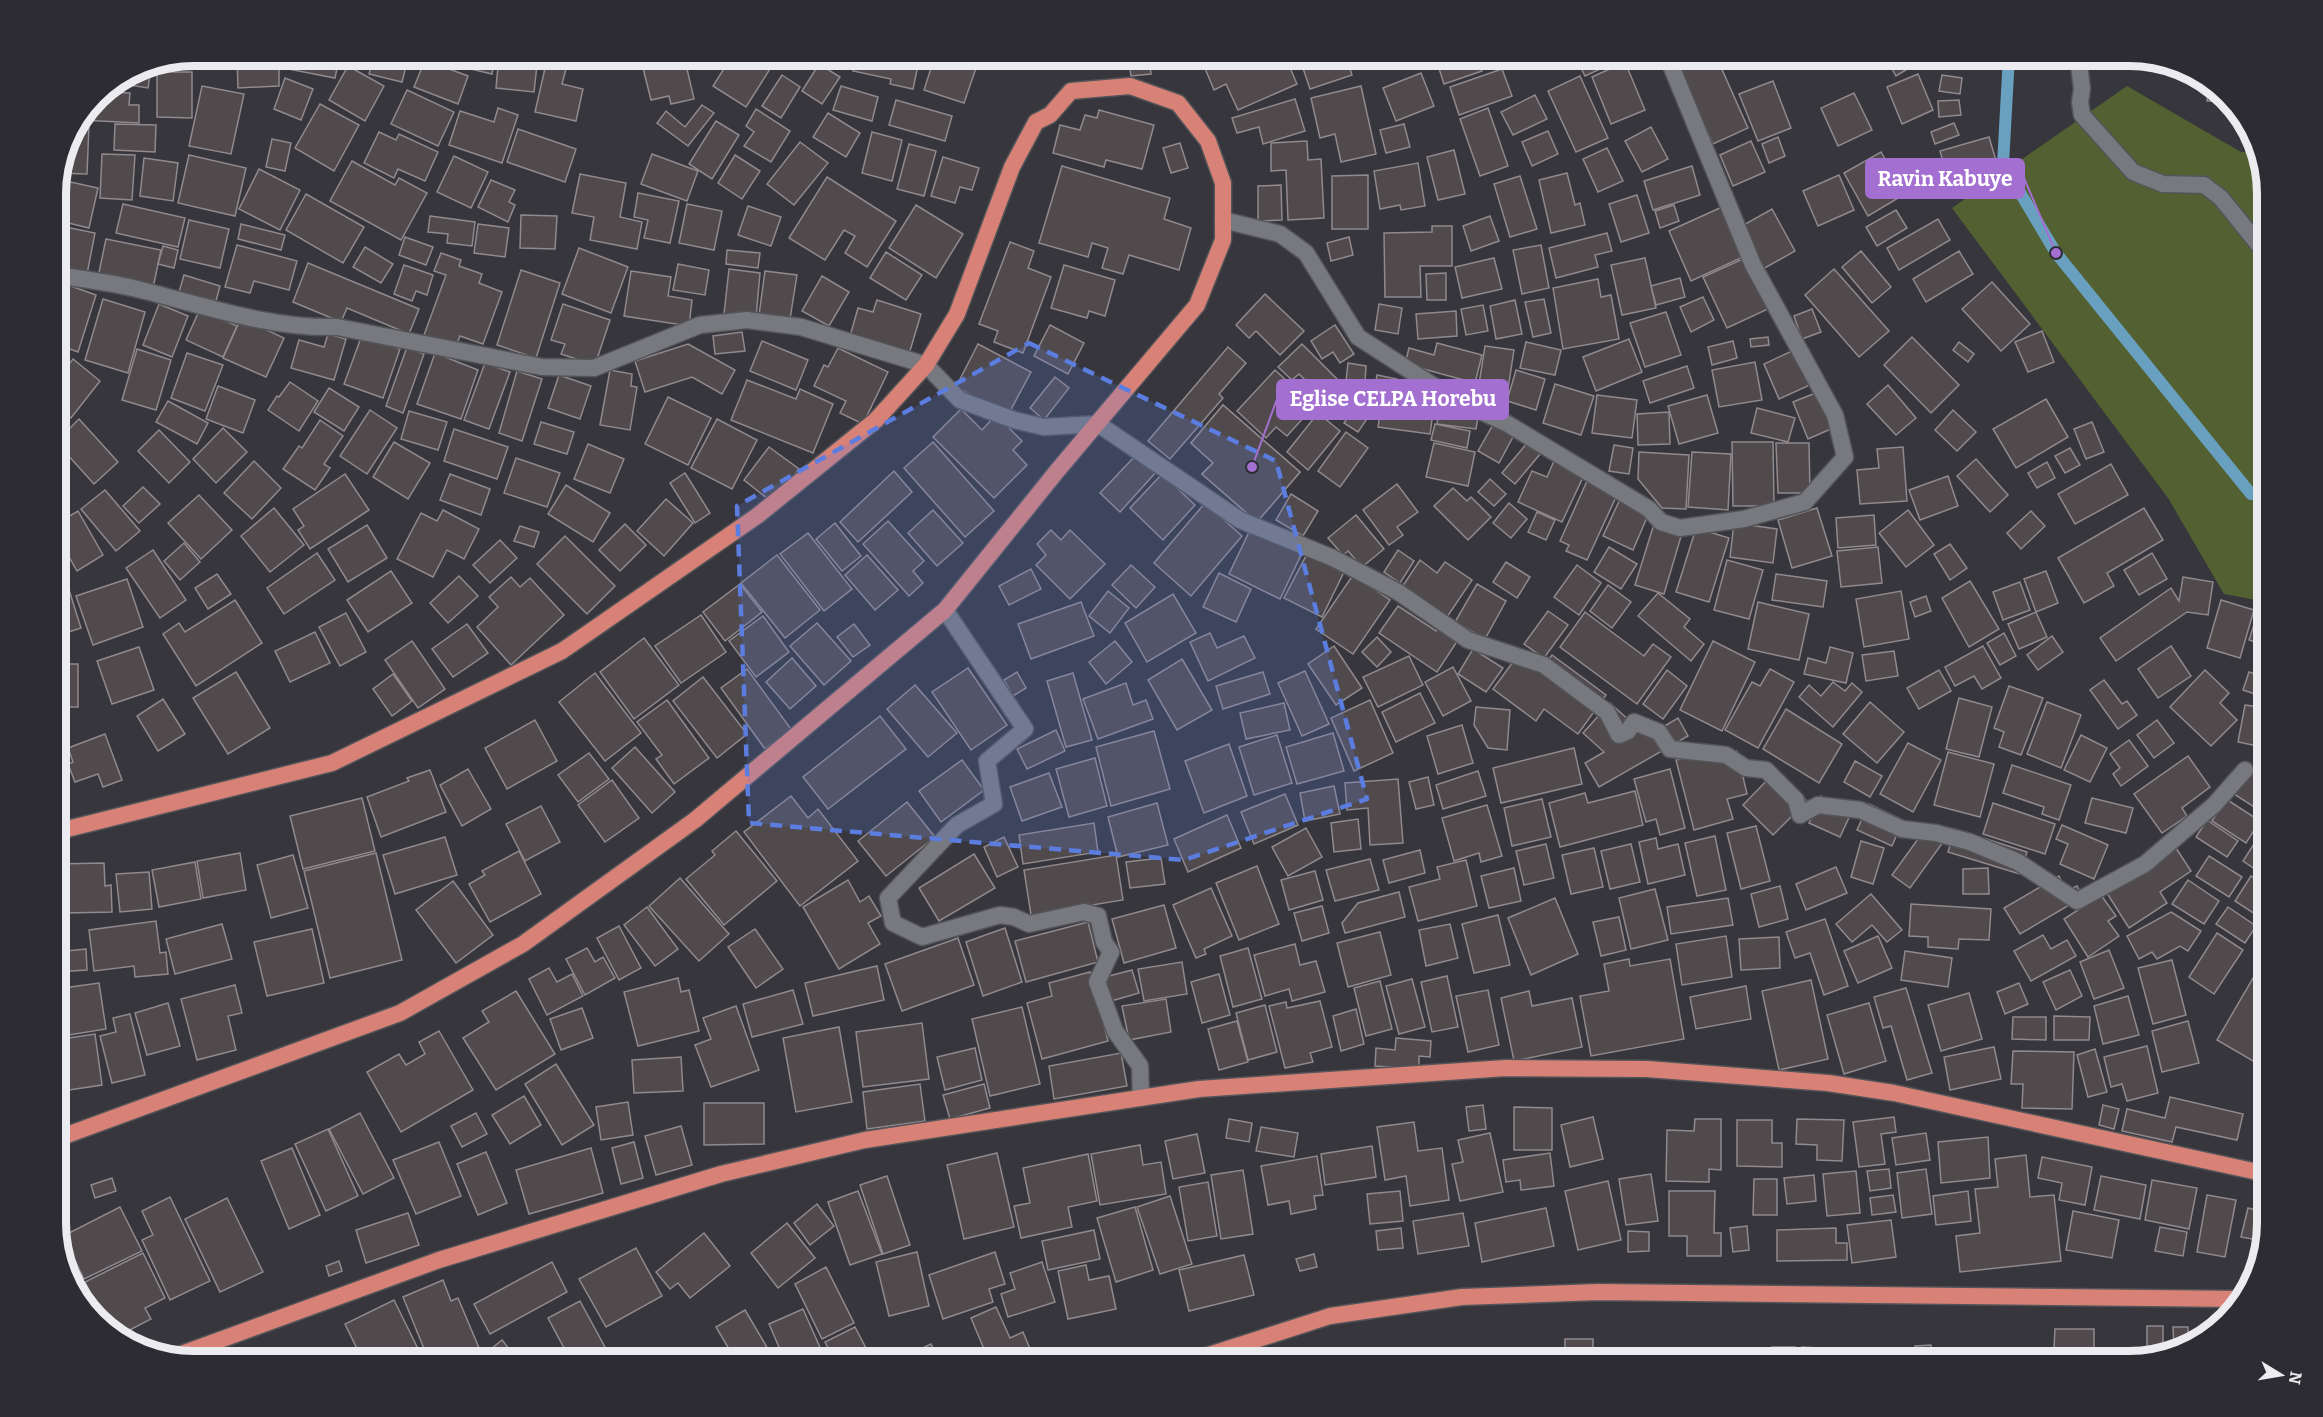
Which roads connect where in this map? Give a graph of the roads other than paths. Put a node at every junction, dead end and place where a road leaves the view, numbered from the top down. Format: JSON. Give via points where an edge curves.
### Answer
{"nodes":[{"id":1,"x":1671,"y":66,"type":"edge"},
{"id":2,"x":2079,"y":66,"type":"edge"},
{"id":3,"x":1222,"y":220,"type":"junction"},
{"id":4,"x":2257,"y":243,"type":"edge"},
{"id":5,"x":66,"y":277,"type":"edge"},
{"id":6,"x":926,"y":365,"type":"junction"},
{"id":7,"x":1098,"y":424,"type":"junction"},
{"id":8,"x":945,"y":610,"type":"junction"},
{"id":9,"x":2245,"y":770,"type":"dead end"},
{"id":10,"x":66,"y":829,"type":"edge"},
{"id":11,"x":1141,"y":1098,"type":"junction"},
{"id":12,"x":66,"y":1135,"type":"edge"},
{"id":13,"x":2257,"y":1172,"type":"edge"},
{"id":14,"x":2232,"y":1299,"type":"edge"},
{"id":15,"x":190,"y":1351,"type":"edge"},
{"id":16,"x":1223,"y":1351,"type":"edge"}],
"edges":[{"from":1,"to":3,"type":"street","via":[[1753,265],[1835,415],[1845,457],[1805,502],[1704,526],[1680,528],[1661,522],[1649,509],[1506,423],[1454,399],[1358,337],[1306,253],[1280,234]]},
{"from":2,"to":4,"type":"street","via":[[2082,114],[2133,172],[2163,184],[2204,185],[2221,198]]},
{"from":3,"to":6,"type":"highway","via":[[1224,183],[1208,141],[1178,103],[1130,86],[1071,91],[1050,115],[1036,122],[1012,167],[957,314]]},
{"from":3,"to":7,"type":"highway","via":[[1223,240],[1197,305]]},
{"from":5,"to":6,"type":"street","via":[[311,328],[337,327],[542,367],[594,368],[700,325],[747,320],[801,327]]},
{"from":6,"to":7,"type":"street","via":[[960,400],[1014,420],[1044,427]]},
{"from":6,"to":10,"type":"highway","via":[[876,420],[757,516],[562,651],[332,763]]},
{"from":7,"to":8,"type":"highway"},
{"from":7,"to":9,"type":"street","via":[[1240,520],[1333,558],[1398,592],[1468,640],[1544,665],[1607,712],[1619,735],[1634,722],[1659,732],[1670,749],[1726,755],[1746,768],[1766,770],[1796,801],[1800,815],[1818,805],[1860,810],[1902,829],[1970,842],[2018,861],[2077,901],[2145,864],[2214,804]]},
{"from":8,"to":11,"type":"street","via":[[1025,729],[987,761],[994,804],[957,825],[888,898],[893,923],[922,937],[1000,915],[1029,924],[1084,912],[1098,916],[1104,942],[1111,952],[1097,982],[1115,1031],[1140,1066]]},
{"from":8,"to":12,"type":"highway","via":[[695,820],[523,944],[400,1013]]},
{"from":11,"to":13,"type":"highway","via":[[1199,1089],[1506,1068],[1647,1069],[1828,1083],[1894,1093]]},
{"from":11,"to":15,"type":"highway","via":[[865,1140],[722,1174],[438,1260]]},
{"from":14,"to":16,"type":"highway","via":[[1598,1292],[1462,1297],[1330,1316]]}]}
